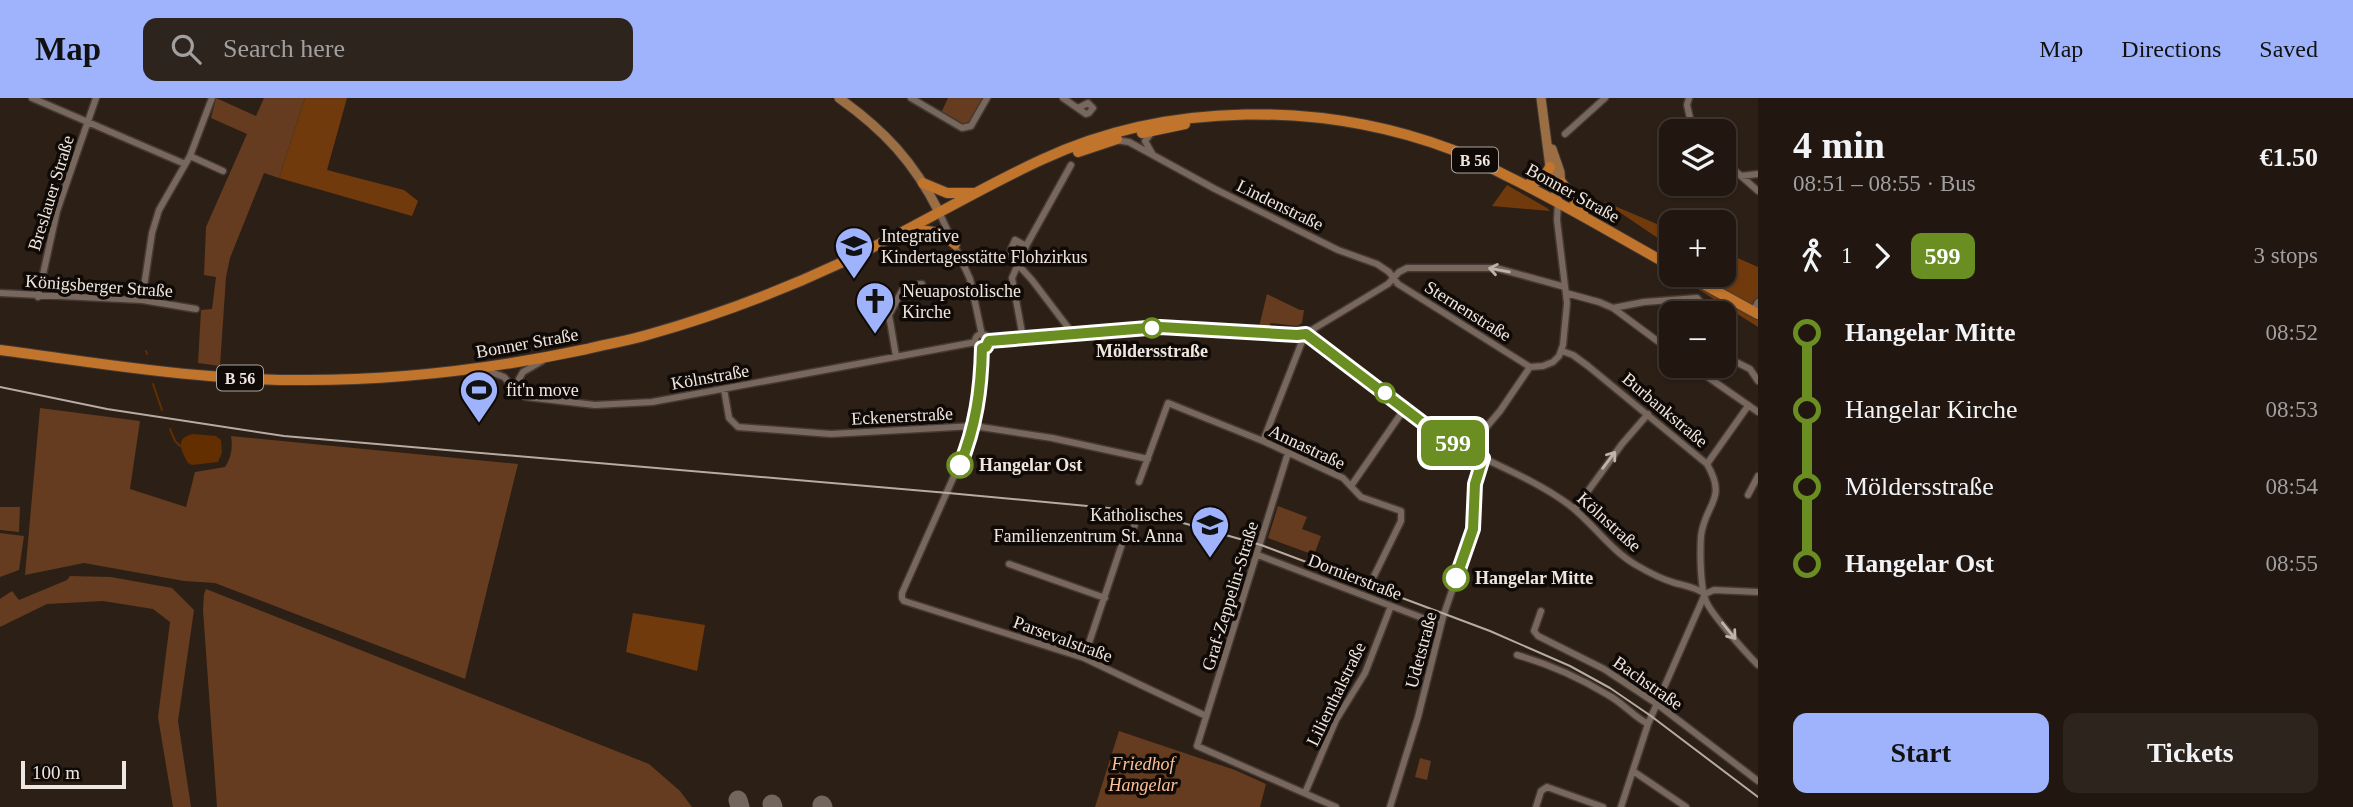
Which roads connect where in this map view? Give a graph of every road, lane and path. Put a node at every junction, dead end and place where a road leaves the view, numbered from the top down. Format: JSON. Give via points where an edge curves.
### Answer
{"nodes":[{"id":1,"x":32,"y":98,"type":"edge"},
{"id":2,"x":96,"y":98,"type":"edge"},
{"id":3,"x":212,"y":98,"type":"edge"},
{"id":4,"x":839,"y":98,"type":"edge"},
{"id":5,"x":911,"y":98,"type":"edge"},
{"id":6,"x":987,"y":98,"type":"edge"},
{"id":7,"x":1063,"y":98,"type":"edge"},
{"id":8,"x":1541,"y":98,"type":"edge"},
{"id":9,"x":1605,"y":98,"type":"edge"},
{"id":10,"x":1689,"y":98,"type":"edge"},
{"id":11,"x":1077,"y":108,"type":"dead end"},
{"id":12,"x":1210,"y":118,"type":"junction"},
{"id":13,"x":1691,"y":119,"type":"edge"},
{"id":14,"x":87,"y":123,"type":"junction"},
{"id":15,"x":1155,"y":130,"type":"junction"},
{"id":16,"x":1565,"y":134,"type":"dead end"},
{"id":17,"x":1546,"y":135,"type":"junction"},
{"id":18,"x":1115,"y":140,"type":"junction"},
{"id":19,"x":190,"y":156,"type":"junction"},
{"id":20,"x":1154,"y":156,"type":"junction"},
{"id":21,"x":185,"y":164,"type":"junction"},
{"id":22,"x":1071,"y":165,"type":"dead end"},
{"id":23,"x":1550,"y":167,"type":"junction"},
{"id":24,"x":1024,"y":169,"type":"junction"},
{"id":25,"x":223,"y":172,"type":"dead end"},
{"id":26,"x":1736,"y":172,"type":"edge"},
{"id":27,"x":1758,"y":174,"type":"edge"},
{"id":28,"x":1741,"y":176,"type":"junction"},
{"id":29,"x":923,"y":183,"type":"junction"},
{"id":30,"x":1562,"y":183,"type":"junction"},
{"id":31,"x":1526,"y":185,"type":"junction"},
{"id":32,"x":1758,"y":191,"type":"edge"},
{"id":33,"x":976,"y":193,"type":"junction"},
{"id":34,"x":1558,"y":202,"type":"junction"},
{"id":35,"x":939,"y":212,"type":"junction"},
{"id":36,"x":1585,"y":217,"type":"junction"},
{"id":37,"x":904,"y":231,"type":"junction"},
{"id":38,"x":955,"y":244,"type":"junction"},
{"id":39,"x":1026,"y":246,"type":"junction"},
{"id":40,"x":1659,"y":259,"type":"edge"},
{"id":41,"x":1018,"y":265,"type":"junction"},
{"id":42,"x":1393,"y":278,"type":"junction"},
{"id":43,"x":922,"y":284,"type":"dead end"},
{"id":44,"x":1711,"y":287,"type":"edge"},
{"id":45,"x":1565,"y":290,"type":"junction"},
{"id":46,"x":0,"y":293,"type":"edge"},
{"id":47,"x":38,"y":297,"type":"junction"},
{"id":48,"x":142,"y":300,"type":"junction"},
{"id":49,"x":1700,"y":301,"type":"edge"},
{"id":50,"x":1613,"y":308,"type":"junction"},
{"id":51,"x":196,"y":309,"type":"dead end"},
{"id":52,"x":1756,"y":309,"type":"edge"},
{"id":53,"x":1073,"y":334,"type":"junction"},
{"id":54,"x":1306,"y":334,"type":"junction"},
{"id":55,"x":982,"y":335,"type":"junction"},
{"id":56,"x":1023,"y":338,"type":"junction"},
{"id":57,"x":989,"y":341,"type":"junction"},
{"id":58,"x":976,"y":342,"type":"junction"},
{"id":59,"x":1659,"y":342,"type":"edge"},
{"id":60,"x":982,"y":348,"type":"junction"},
{"id":61,"x":0,"y":350,"type":"edge"},
{"id":62,"x":1562,"y":351,"type":"junction"},
{"id":63,"x":896,"y":356,"type":"junction"},
{"id":64,"x":548,"y":357,"type":"junction"},
{"id":65,"x":1736,"y":362,"type":"edge"},
{"id":66,"x":1530,"y":367,"type":"junction"},
{"id":67,"x":481,"y":368,"type":"junction"},
{"id":68,"x":1709,"y":378,"type":"edge"},
{"id":69,"x":1758,"y":381,"type":"edge"},
{"id":70,"x":724,"y":389,"type":"junction"},
{"id":71,"x":526,"y":397,"type":"junction"},
{"id":72,"x":1748,"y":406,"type":"junction"},
{"id":73,"x":1405,"y":408,"type":"junction"},
{"id":74,"x":1758,"y":412,"type":"edge"},
{"id":75,"x":1648,"y":414,"type":"junction"},
{"id":76,"x":974,"y":426,"type":"junction"},
{"id":77,"x":1264,"y":441,"type":"junction"},
{"id":78,"x":1467,"y":450,"type":"junction"},
{"id":79,"x":1288,"y":453,"type":"junction"},
{"id":80,"x":1483,"y":458,"type":"junction"},
{"id":81,"x":1148,"y":459,"type":"junction"},
{"id":82,"x":1707,"y":464,"type":"junction"},
{"id":83,"x":1758,"y":476,"type":"edge"},
{"id":84,"x":1139,"y":482,"type":"dead end"},
{"id":85,"x":1351,"y":486,"type":"junction"},
{"id":86,"x":1748,"y":495,"type":"dead end"},
{"id":87,"x":1574,"y":509,"type":"junction"},
{"id":88,"x":1135,"y":524,"type":"dead end"},
{"id":89,"x":1258,"y":555,"type":"junction"},
{"id":90,"x":1009,"y":564,"type":"dead end"},
{"id":91,"x":1374,"y":576,"type":"dead end"},
{"id":92,"x":1758,"y":592,"type":"edge"},
{"id":93,"x":1705,"y":594,"type":"junction"},
{"id":94,"x":1105,"y":598,"type":"junction"},
{"id":95,"x":1391,"y":606,"type":"junction"},
{"id":96,"x":1541,"y":611,"type":"dead end"},
{"id":97,"x":1441,"y":625,"type":"junction"},
{"id":98,"x":1517,"y":654,"type":"dead end"},
{"id":99,"x":1084,"y":658,"type":"junction"},
{"id":100,"x":1758,"y":665,"type":"edge"},
{"id":101,"x":1657,"y":704,"type":"junction"},
{"id":102,"x":1206,"y":716,"type":"junction"},
{"id":103,"x":1648,"y":724,"type":"junction"},
{"id":104,"x":1633,"y":771,"type":"junction"},
{"id":105,"x":1758,"y":781,"type":"edge"},
{"id":106,"x":1305,"y":793,"type":"junction"},
{"id":107,"x":1336,"y":807,"type":"edge"},
{"id":108,"x":1390,"y":807,"type":"edge"},
{"id":109,"x":1536,"y":807,"type":"edge"},
{"id":110,"x":1603,"y":807,"type":"edge"},
{"id":111,"x":1621,"y":807,"type":"edge"},
{"id":112,"x":1686,"y":807,"type":"edge"}],
"edges":[{"from":1,"to":14,"type":"street"},
{"from":2,"to":14,"type":"street","name":"Breslauer Straße"},
{"from":3,"to":19,"type":"street"},
{"from":4,"to":29,"type":"street","via":[[891,141]]},
{"from":5,"to":6,"type":"street","via":[[962,128],[971,126]]},
{"from":7,"to":11,"type":"street"},
{"from":8,"to":17,"type":"street"},
{"from":9,"to":16,"type":"street"},
{"from":10,"to":13,"type":"street"},
{"from":12,"to":15,"type":"main road","name":"Bonner Straße","number":"B 56"},
{"from":12,"to":24,"type":"main road","name":"Bonner Straße","number":"B 56","via":[[1180,118],[1125,130]]},
{"from":12,"to":31,"type":"main road","name":"Bonner Straße","number":"B 56","via":[[1290,116],[1387,131],[1454,151]]},
{"from":14,"to":21,"type":"street"},
{"from":14,"to":47,"type":"street","name":"Breslauer Straße","via":[[57,211]]},
{"from":15,"to":18,"type":"main road","name":"Bonner Straße","number":"B 56"},
{"from":15,"to":20,"type":"street","via":[[1145,141]]},
{"from":17,"to":23,"type":"street"},
{"from":17,"to":30,"type":"street"},
{"from":18,"to":20,"type":"street","name":"Lindenstraße"},
{"from":18,"to":24,"type":"main road","name":"Bonner Straße","number":"B 56"},
{"from":19,"to":21,"type":"street"},
{"from":19,"to":25,"type":"street"},
{"from":20,"to":42,"type":"street","name":"Lindenstraße","via":[[1338,250],[1377,264]]},
{"from":21,"to":48,"type":"street","via":[[159,210]]},
{"from":22,"to":39,"type":"street"},
{"from":23,"to":31,"type":"main road","via":[[1543,179]]},
{"from":23,"to":34,"type":"street"},
{"from":24,"to":33,"type":"main road","name":"Bonner Straße","number":"B 56"},
{"from":26,"to":28,"type":"street"},
{"from":27,"to":28,"type":"street"},
{"from":28,"to":32,"type":"street"},
{"from":29,"to":33,"type":"main road","via":[[947,193]]},
{"from":29,"to":35,"type":"street"},
{"from":30,"to":34,"type":"street"},
{"from":30,"to":36,"type":"main road"},
{"from":31,"to":34,"type":"main road","name":"Bonner Straße","number":"B 56"},
{"from":33,"to":35,"type":"main road","name":"Bonner Straße","number":"B 56"},
{"from":34,"to":36,"type":"main road","name":"Bonner Straße","number":"B 56"},
{"from":34,"to":45,"type":"street"},
{"from":35,"to":37,"type":"main road","name":"Bonner Straße","number":"B 56"},
{"from":35,"to":38,"type":"street"},
{"from":36,"to":40,"type":"main road","name":"Bonner Straße","number":"B 56"},
{"from":37,"to":38,"type":"main road","via":[[933,231]]},
{"from":37,"to":64,"type":"main road","name":"Bonner Straße","number":"B 56","via":[[760,298],[645,336]]},
{"from":38,"to":55,"type":"street","via":[[970,279]]},
{"from":39,"to":41,"type":"street"},
{"from":39,"to":41,"type":"street","via":[[1015,240],[1011,249]]},
{"from":41,"to":53,"type":"street"},
{"from":41,"to":56,"type":"street","via":[[1012,278]]},
{"from":45,"to":42,"type":"street","one_way":true,"via":[[1496,268],[1407,268]]},
{"from":42,"to":54,"type":"street"},
{"from":42,"to":66,"type":"street","name":"Sternenstraße"},
{"from":43,"to":63,"type":"street","via":[[904,287],[889,315]]},
{"from":44,"to":52,"type":"main road"},
{"from":45,"to":50,"type":"street"},
{"from":45,"to":62,"type":"street"},
{"from":46,"to":47,"type":"street","name":"Königsberger Straße"},
{"from":47,"to":48,"type":"street","name":"Königsberger Straße"},
{"from":48,"to":51,"type":"street","name":"Königsberger Straße"},
{"from":49,"to":50,"type":"street"},
{"from":50,"to":59,"type":"street"},
{"from":53,"to":54,"type":"street","via":[[1160,327]]},
{"from":53,"to":56,"type":"street"},
{"from":54,"to":73,"type":"street","name":"Kölnstraße"},
{"from":54,"to":77,"type":"street"},
{"from":55,"to":57,"type":"street"},
{"from":55,"to":58,"type":"street"},
{"from":56,"to":57,"type":"street"},
{"from":57,"to":60,"type":"street"},
{"from":58,"to":60,"type":"street"},
{"from":58,"to":63,"type":"street","name":"Kölnstraße"},
{"from":60,"to":76,"type":"street","via":[[982,386]]},
{"from":61,"to":67,"type":"main road","name":"Bonner Straße","number":"B 56","via":[[211,376],[287,380],[389,378]]},
{"from":62,"to":66,"type":"street","via":[[1549,364]]},
{"from":62,"to":75,"type":"street","name":"Burbankstraße"},
{"from":63,"to":70,"type":"street","name":"Kölnstraße"},
{"from":64,"to":67,"type":"main road","name":"Bonner Straße","number":"B 56"},
{"from":64,"to":71,"type":"street","via":[[519,379]]},
{"from":65,"to":69,"type":"street","via":[[1750,369]]},
{"from":66,"to":78,"type":"street"},
{"from":67,"to":71,"type":"street","via":[[499,374]]},
{"from":68,"to":72,"type":"street"},
{"from":70,"to":71,"type":"street","name":"Kölnstraße","via":[[628,404]]},
{"from":70,"to":76,"type":"street","name":"Eckenerstraße","via":[[729,418],[738,426],[831,434]]},
{"from":72,"to":74,"type":"street"},
{"from":72,"to":82,"type":"street"},
{"from":73,"to":78,"type":"street","name":"Kölnstraße"},
{"from":73,"to":85,"type":"street"},
{"from":75,"to":82,"type":"street","name":"Burbankstraße"},
{"from":87,"to":75,"type":"street","one_way":true},
{"from":76,"to":81,"type":"street","name":"Eckenerstraße"},
{"from":76,"to":99,"type":"street","name":"Parsevalstraße","via":[[902,593],[904,601]]},
{"from":77,"to":79,"type":"street","name":"Annastraße"},
{"from":77,"to":81,"type":"street","name":"Annastraße","via":[[1168,403]]},
{"from":78,"to":80,"type":"street","name":"Kölnstraße"},
{"from":79,"to":85,"type":"street","name":"Annastraße"},
{"from":79,"to":89,"type":"street","name":"Graf-Zeppelin-Straße"},
{"from":80,"to":87,"type":"street","name":"Kölnstraße"},
{"from":80,"to":97,"type":"street","name":"Udetstraße","via":[[1475,484],[1473,529]]},
{"from":81,"to":84,"type":"street"},
{"from":82,"to":93,"type":"street","name":"Burbankstraße","via":[[1717,486],[1701,535]]},
{"from":83,"to":86,"type":"street"},
{"from":85,"to":91,"type":"street","name":"Annastraße","via":[[1361,497],[1402,514]]},
{"from":87,"to":93,"type":"street","name":"Kölnstraße","via":[[1634,564]]},
{"from":88,"to":94,"type":"street","via":[[1123,541]]},
{"from":89,"to":95,"type":"street","name":"Dornierstraße"},
{"from":89,"to":102,"type":"street","name":"Graf-Zeppelin-Straße"},
{"from":90,"to":94,"type":"street"},
{"from":92,"to":93,"type":"street","name":"Kölnstraße","via":[[1714,590]]},
{"from":93,"to":100,"type":"street","one_way":true,"via":[[1707,603]]},
{"from":93,"to":101,"type":"street"},
{"from":94,"to":99,"type":"street"},
{"from":95,"to":97,"type":"street","name":"Dornierstraße"},
{"from":95,"to":106,"type":"street","name":"Lilienthalstraße","via":[[1368,665],[1336,720]]},
{"from":96,"to":101,"type":"street","name":"Bachstraße","via":[[1534,631],[1538,636],[1604,669]]},
{"from":97,"to":108,"type":"street","name":"Udetstraße"},
{"from":98,"to":103,"type":"street","via":[[1586,682]]},
{"from":99,"to":102,"type":"street","name":"Parsevalstraße"},
{"from":101,"to":103,"type":"street"},
{"from":101,"to":105,"type":"street","name":"Bachstraße"},
{"from":102,"to":106,"type":"street","name":"Graf-Zeppelin-Straße","via":[[1197,746]]},
{"from":103,"to":104,"type":"street"},
{"from":104,"to":111,"type":"street"},
{"from":104,"to":112,"type":"street"},
{"from":106,"to":107,"type":"street"},
{"from":109,"to":110,"type":"street","via":[[1547,787]]}]}
